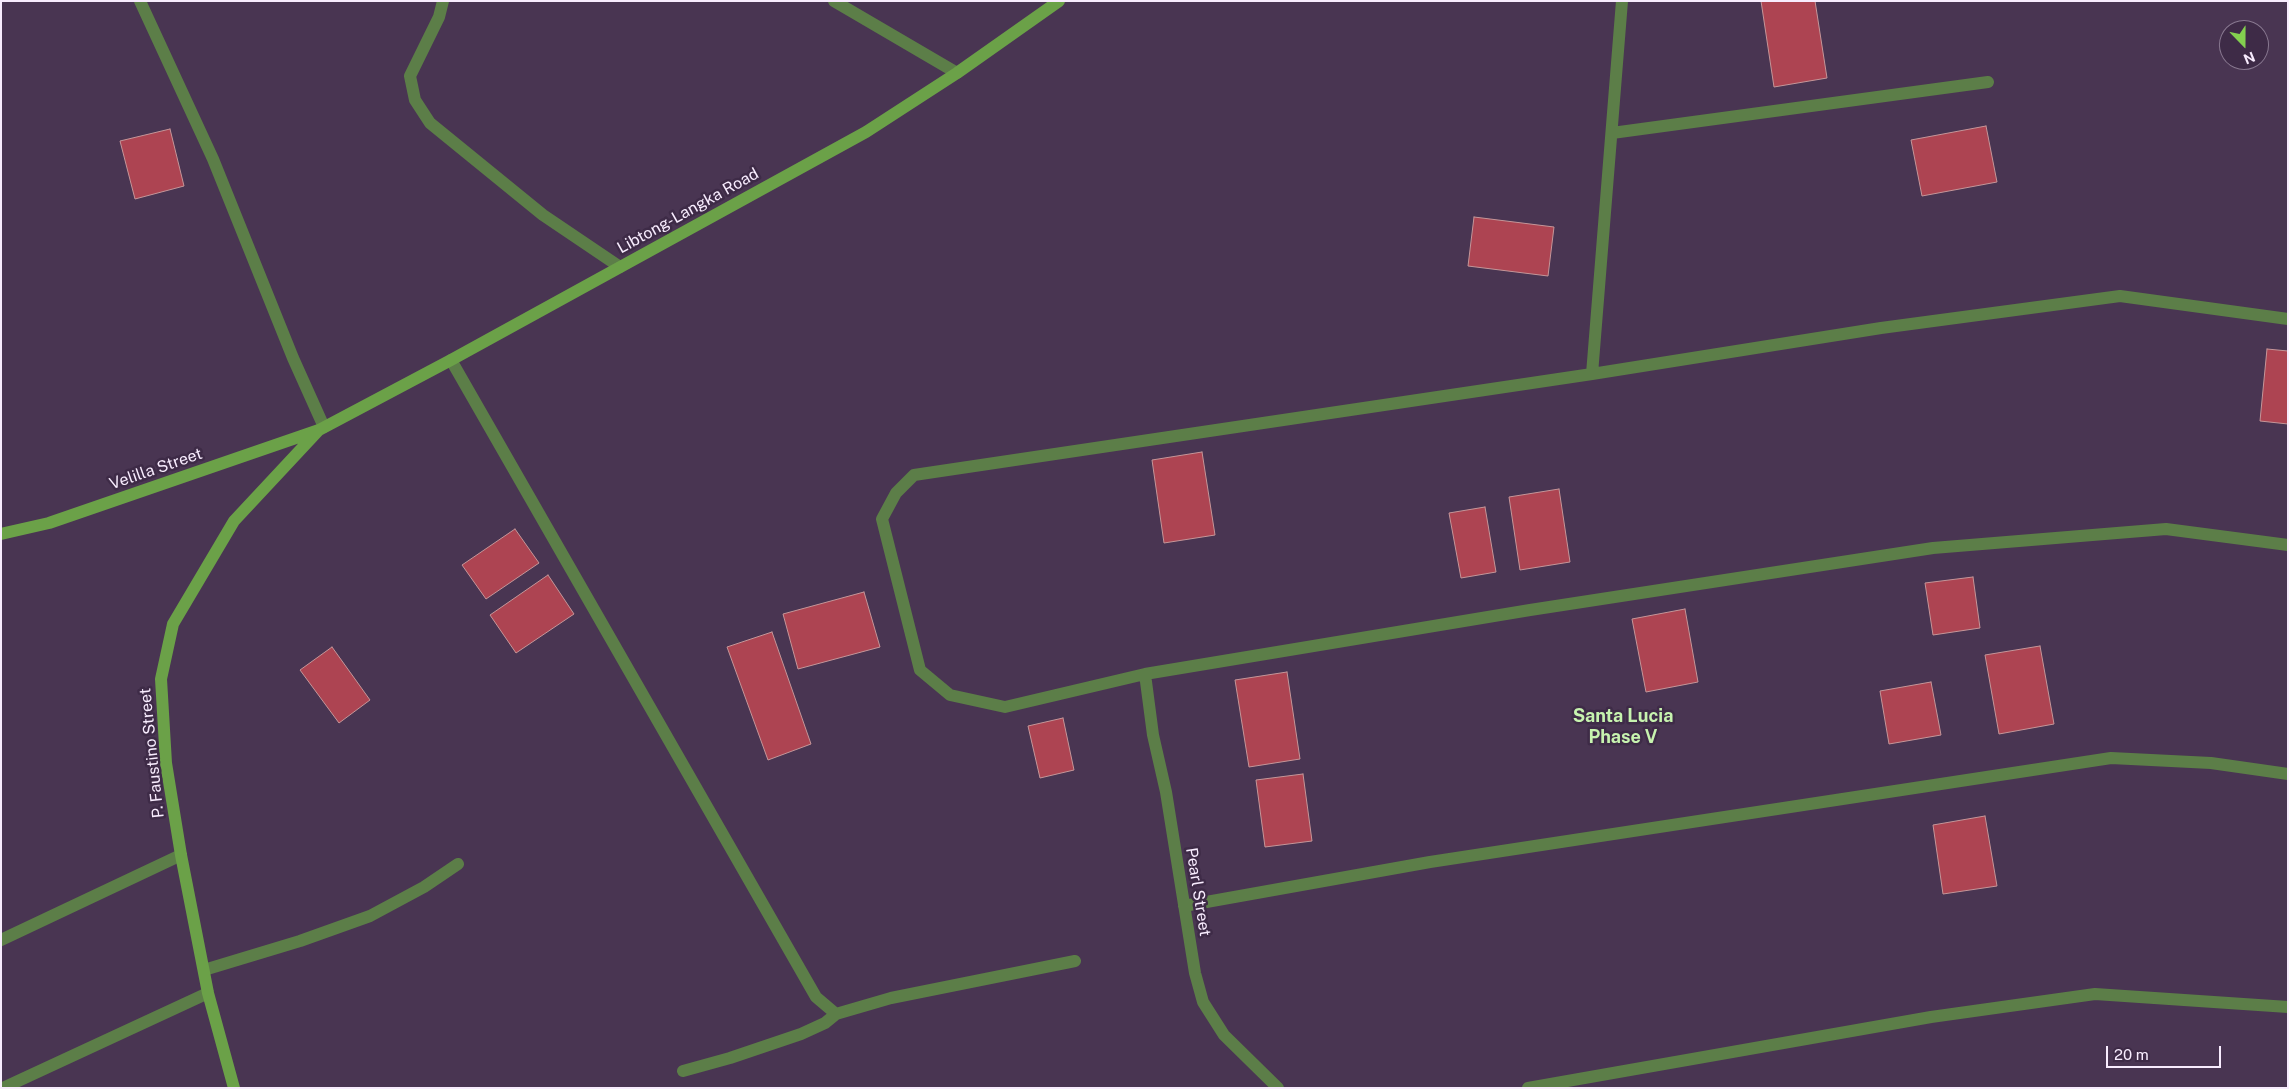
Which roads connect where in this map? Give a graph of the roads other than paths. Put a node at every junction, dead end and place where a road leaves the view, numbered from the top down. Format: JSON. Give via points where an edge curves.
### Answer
{"nodes":[{"id":1,"x":140,"y":1,"type":"edge"},
{"id":2,"x":443,"y":1,"type":"edge"},
{"id":3,"x":834,"y":1,"type":"edge"},
{"id":4,"x":1059,"y":1,"type":"edge"},
{"id":5,"x":1622,"y":1,"type":"edge"},
{"id":6,"x":958,"y":73,"type":"junction"},
{"id":7,"x":1988,"y":82,"type":"dead end"},
{"id":8,"x":1612,"y":133,"type":"junction"},
{"id":9,"x":620,"y":267,"type":"junction"},
{"id":10,"x":2288,"y":319,"type":"edge"},
{"id":11,"x":450,"y":360,"type":"junction"},
{"id":12,"x":1592,"y":374,"type":"junction"},
{"id":13,"x":322,"y":428,"type":"junction"},
{"id":14,"x":1,"y":534,"type":"edge"},
{"id":15,"x":2288,"y":545,"type":"edge"},
{"id":16,"x":1146,"y":674,"type":"junction"},
{"id":17,"x":2288,"y":774,"type":"edge"},
{"id":18,"x":181,"y":854,"type":"junction"},
{"id":19,"x":458,"y":864,"type":"dead end"},
{"id":20,"x":1184,"y":906,"type":"junction"},
{"id":21,"x":1,"y":940,"type":"edge"},
{"id":22,"x":1075,"y":961,"type":"dead end"},
{"id":23,"x":204,"y":970,"type":"junction"},
{"id":24,"x":208,"y":993,"type":"junction"},
{"id":25,"x":2288,"y":1007,"type":"edge"},
{"id":26,"x":836,"y":1014,"type":"junction"},
{"id":27,"x":683,"y":1071,"type":"dead end"},
{"id":28,"x":3,"y":1088,"type":"edge"},
{"id":29,"x":234,"y":1088,"type":"edge"},
{"id":30,"x":1278,"y":1088,"type":"edge"},
{"id":31,"x":1528,"y":1088,"type":"edge"}],
"edges":[{"from":1,"to":13,"type":"street","via":[[213,160]]},
{"from":2,"to":9,"type":"street","via":[[439,17],[410,76],[415,100],[430,123],[543,215]]},
{"from":3,"to":6,"type":"street"},
{"from":4,"to":6,"type":"main road","name":"Libtong-Langka Road"},
{"from":5,"to":8,"type":"street"},
{"from":6,"to":9,"type":"main road","name":"Libtong-Langka Road","via":[[866,132]]},
{"from":7,"to":8,"type":"street"},
{"from":8,"to":12,"type":"street"},
{"from":9,"to":11,"type":"main road","name":"Libtong-Langka Road"},
{"from":10,"to":12,"type":"street","via":[[2120,296],[1881,328]]},
{"from":11,"to":13,"type":"main road","name":"Libtong-Langka Road"},
{"from":11,"to":26,"type":"street","via":[[816,997]]},
{"from":12,"to":16,"type":"street","via":[[914,475],[896,493],[882,519],[920,670],[950,695],[1005,707]]},
{"from":13,"to":14,"type":"main road","name":"Velilla Street","via":[[49,523]]},
{"from":13,"to":18,"type":"main road","name":"P. Faustino Street","via":[[234,521],[173,624],[161,679],[166,764]]},
{"from":15,"to":16,"type":"street","via":[[2166,529],[1934,548],[1530,610]]},
{"from":16,"to":20,"type":"street","name":"Pearl Street","via":[[1153,735],[1166,792]]},
{"from":17,"to":20,"type":"street","via":[[2211,763],[2111,758],[1430,862]]},
{"from":18,"to":21,"type":"street"},
{"from":18,"to":23,"type":"main road","name":"P. Faustino Street"},
{"from":19,"to":23,"type":"street","via":[[424,887],[370,916],[300,942]]},
{"from":20,"to":30,"type":"street","name":"Pearl Street","via":[[1203,1002],[1224,1035]]},
{"from":22,"to":26,"type":"street","via":[[890,998]]},
{"from":23,"to":24,"type":"main road","name":"P. Faustino Street"},
{"from":24,"to":28,"type":"street"},
{"from":24,"to":29,"type":"main road","name":"P. Faustino Street"},
{"from":25,"to":31,"type":"street","via":[[2095,994],[1930,1017]]},
{"from":26,"to":27,"type":"street","via":[[801,1034]]}]}
